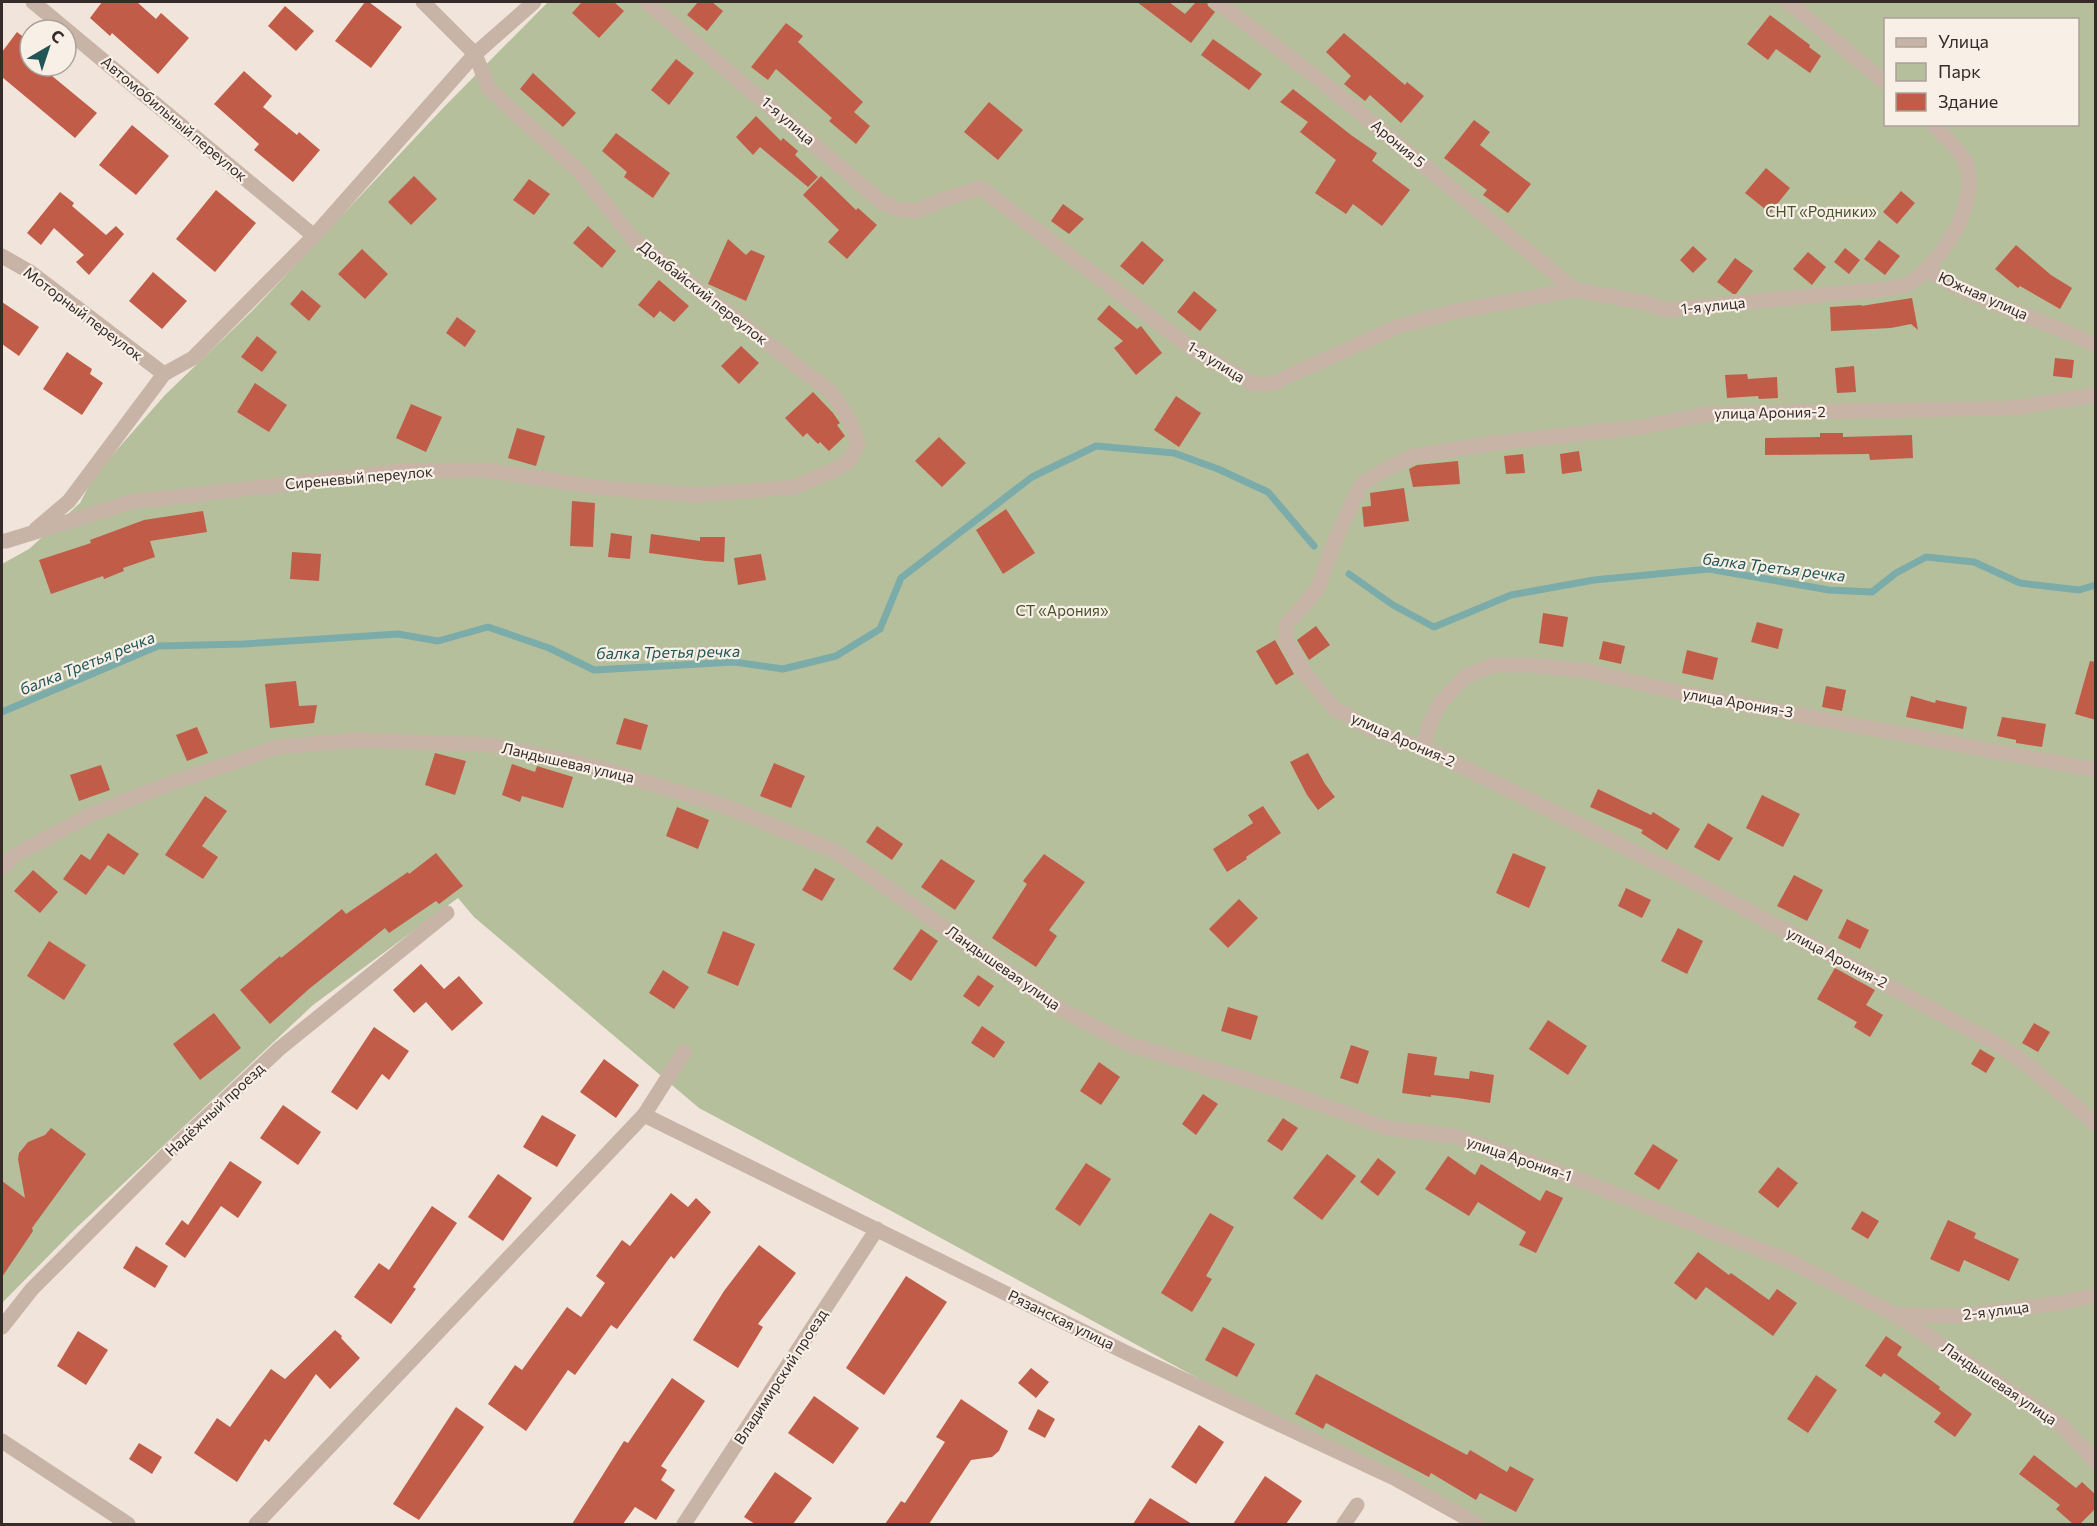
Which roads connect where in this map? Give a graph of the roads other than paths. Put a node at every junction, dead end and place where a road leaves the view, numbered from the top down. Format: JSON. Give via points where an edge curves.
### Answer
{"nodes":[{"id":1,"x":33,"y":2,"type":"edge"},
{"id":2,"x":423,"y":2,"type":"edge"},
{"id":3,"x":534,"y":2,"type":"edge"},
{"id":4,"x":647,"y":2,"type":"edge"},
{"id":5,"x":1217,"y":2,"type":"edge"},
{"id":6,"x":1788,"y":2,"type":"edge"},
{"id":7,"x":475,"y":54,"type":"junction"},
{"id":8,"x":1884,"y":81,"type":"edge"},
{"id":9,"x":1935,"y":126,"type":"edge"},
{"id":10,"x":314,"y":236,"type":"junction"},
{"id":11,"x":2,"y":256,"type":"edge"},
{"id":12,"x":1928,"y":270,"type":"junction"},
{"id":13,"x":1947,"y":283,"type":"junction"},
{"id":14,"x":1908,"y":285,"type":"junction"},
{"id":15,"x":1575,"y":290,"type":"junction"},
{"id":16,"x":2096,"y":346,"type":"edge"},
{"id":17,"x":164,"y":374,"type":"junction"},
{"id":18,"x":2096,"y":395,"type":"edge"},
{"id":19,"x":794,"y":487,"type":"joint"},
{"id":20,"x":31,"y":533,"type":"junction"},
{"id":21,"x":2,"y":540,"type":"edge"},
{"id":22,"x":1423,"y":748,"type":"junction"},
{"id":23,"x":2096,"y":770,"type":"edge"},
{"id":24,"x":2,"y":868,"type":"edge"},
{"id":25,"x":447,"y":913,"type":"dead end"},
{"id":26,"x":1128,"y":1044,"type":"joint"},
{"id":27,"x":684,"y":1052,"type":"dead end"},
{"id":28,"x":645,"y":1115,"type":"junction"},
{"id":29,"x":2096,"y":1124,"type":"edge"},
{"id":30,"x":878,"y":1229,"type":"junction"},
{"id":31,"x":2096,"y":1295,"type":"edge"},
{"id":32,"x":1896,"y":1315,"type":"junction"},
{"id":33,"x":2,"y":1327,"type":"edge"},
{"id":34,"x":2,"y":1441,"type":"edge"},
{"id":35,"x":2096,"y":1462,"type":"edge"},
{"id":36,"x":1357,"y":1505,"type":"dead end"},
{"id":37,"x":128,"y":1524,"type":"edge"},
{"id":38,"x":256,"y":1524,"type":"edge"},
{"id":39,"x":684,"y":1524,"type":"edge"},
{"id":40,"x":1344,"y":1524,"type":"edge"},
{"id":41,"x":1477,"y":1524,"type":"edge"}],
"edges":[{"from":1,"to":10,"type":"street","name":"Автомобильный переулок"},
{"from":2,"to":7,"type":"street","name":"Домбайский переулок"},
{"from":3,"to":7,"type":"street"},
{"from":4,"to":15,"type":"street","name":"1-я улица","via":[[880,201],[896,209],[916,211],[981,188],[1194,350],[1252,384],[1271,384],[1399,326],[1461,310]]},
{"from":5,"to":15,"type":"street","name":"Арония 5","via":[[1320,80]]},
{"from":6,"to":8,"type":"street"},
{"from":7,"to":10,"type":"street"},
{"from":7,"to":19,"type":"street","name":"Домбайский переулок","via":[[489,89],[579,171],[633,239],[832,393],[850,421],[858,444],[849,461]]},
{"from":9,"to":12,"type":"street","name":"Южная улица","via":[[1957,150],[1971,179],[1957,230]]},
{"from":10,"to":17,"type":"street","via":[[193,358]]},
{"from":11,"to":17,"type":"street","name":"Моторный переулок","via":[[30,272]]},
{"from":12,"to":13,"type":"street","name":"Южная улица"},
{"from":12,"to":14,"type":"street","name":"1-я улица"},
{"from":13,"to":14,"type":"street"},
{"from":13,"to":16,"type":"street","name":"Южная улица"},
{"from":14,"to":15,"type":"street","name":"1-я улица","via":[[1668,310]]},
{"from":17,"to":20,"type":"street","via":[[69,501]]},
{"from":18,"to":22,"type":"street","name":"улица Арония-2","via":[[2012,408],[1706,414],[1641,427],[1414,456],[1384,470],[1361,485],[1317,590],[1286,625],[1286,640],[1305,674],[1335,708],[1373,730]]},
{"from":19,"to":20,"type":"street","name":"Сиреневый переулок","via":[[698,495],[602,488],[486,470],[402,471],[131,502]]},
{"from":20,"to":21,"type":"street","name":"Сиреневый переулок"},
{"from":22,"to":23,"type":"street","name":"улица Арония-3","via":[[1428,726],[1441,702],[1466,676],[1494,665],[1531,665],[1587,671],[1686,694]]},
{"from":22,"to":29,"type":"street","name":"улица Арония-2","via":[[1683,876],[1997,1044],[2029,1066]]},
{"from":24,"to":26,"type":"street","name":"Ландышевая улица","via":[[15,855],[92,814],[278,747],[359,740],[490,745],[596,767],[722,805],[835,851],[1060,1009]]},
{"from":25,"to":33,"type":"street","name":"Надёжный проезд","via":[[279,1049],[40,1281]]},
{"from":26,"to":32,"type":"street","name":"улица Арония-1","via":[[1274,1088],[1387,1128],[1455,1136],[1553,1170],[1787,1260]]},
{"from":27,"to":28,"type":"street"},
{"from":28,"to":30,"type":"street","name":"Рязанская улица"},
{"from":28,"to":38,"type":"street"},
{"from":30,"to":39,"type":"street","name":"Владимирский проезд"},
{"from":30,"to":41,"type":"street","name":"Рязанская улица","via":[[1129,1354],[1394,1478]]},
{"from":31,"to":32,"type":"street","name":"2-я улица","via":[[1959,1316]]},
{"from":32,"to":35,"type":"street","name":"Ландышевая улица","via":[[2060,1424]]},
{"from":34,"to":37,"type":"street"},
{"from":36,"to":40,"type":"street"}]}
